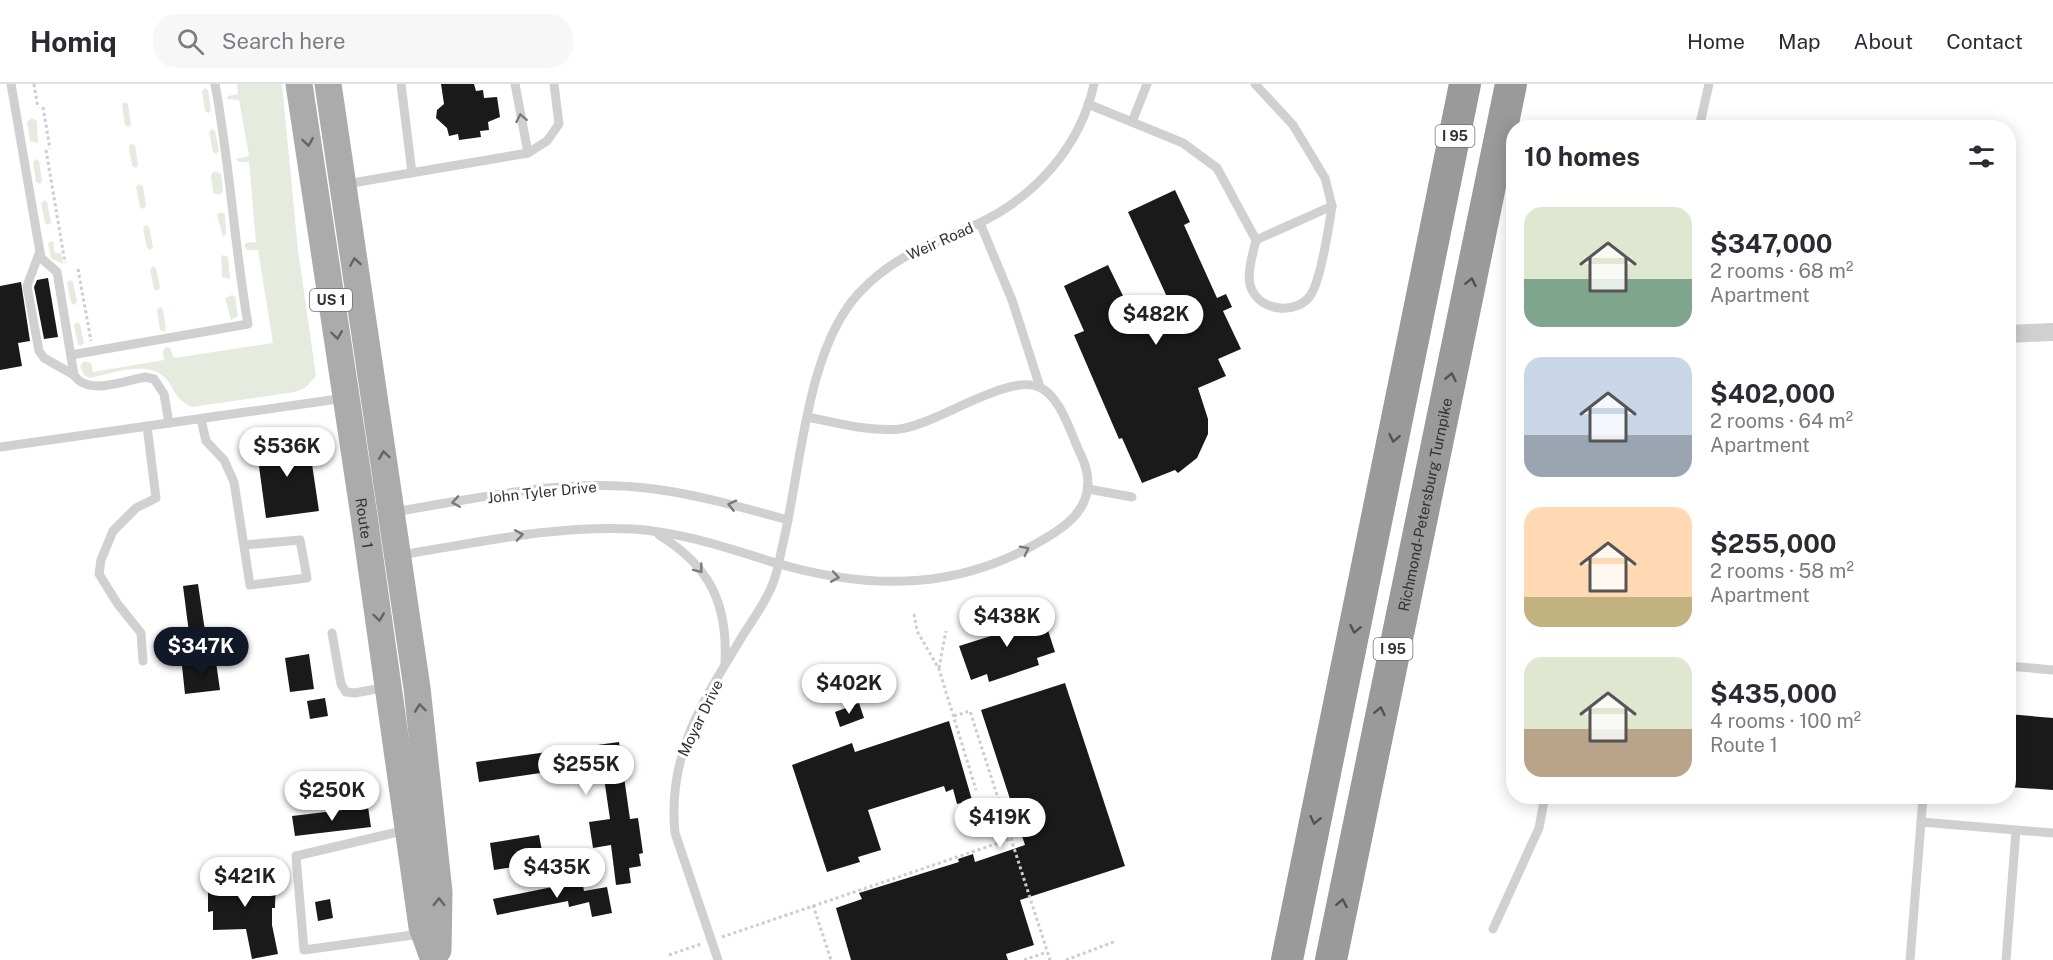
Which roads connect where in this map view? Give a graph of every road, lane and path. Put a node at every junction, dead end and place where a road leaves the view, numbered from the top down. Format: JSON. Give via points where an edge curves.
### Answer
{"nodes":[{"id":1,"x":11,"y":84,"type":"edge"},
{"id":2,"x":34,"y":84,"type":"edge"},
{"id":3,"x":215,"y":84,"type":"edge"},
{"id":4,"x":299,"y":84,"type":"edge"},
{"id":5,"x":328,"y":84,"type":"edge"},
{"id":6,"x":401,"y":84,"type":"edge"},
{"id":7,"x":515,"y":84,"type":"edge"},
{"id":8,"x":554,"y":84,"type":"edge"},
{"id":9,"x":1094,"y":84,"type":"edge"},
{"id":10,"x":1147,"y":84,"type":"edge"},
{"id":11,"x":1255,"y":84,"type":"edge"},
{"id":12,"x":1444,"y":84,"type":"edge"},
{"id":13,"x":1466,"y":84,"type":"edge"},
{"id":14,"x":1511,"y":84,"type":"edge"},
{"id":15,"x":1522,"y":84,"type":"edge"},
{"id":16,"x":1709,"y":84,"type":"edge"},
{"id":17,"x":1088,"y":104,"type":"junction"},
{"id":18,"x":43,"y":107,"type":"dead end"},
{"id":19,"x":38,"y":108,"type":"dead end"},
{"id":20,"x":1509,"y":120,"type":"edge"},
{"id":21,"x":1700,"y":120,"type":"edge"},
{"id":22,"x":1132,"y":122,"type":"junction"},
{"id":23,"x":1506,"y":127,"type":"edge"},
{"id":24,"x":1499,"y":146,"type":"junction"},
{"id":25,"x":528,"y":153,"type":"junction"},
{"id":26,"x":412,"y":172,"type":"junction"},
{"id":27,"x":343,"y":184,"type":"junction"},
{"id":28,"x":1444,"y":189,"type":"junction"},
{"id":29,"x":1332,"y":206,"type":"junction"},
{"id":30,"x":980,"y":222,"type":"junction"},
{"id":31,"x":1256,"y":240,"type":"junction"},
{"id":32,"x":40,"y":251,"type":"junction"},
{"id":33,"x":78,"y":269,"type":"dead end"},
{"id":34,"x":66,"y":271,"type":"dead end"},
{"id":35,"x":2053,"y":332,"type":"edge"},
{"id":36,"x":2016,"y":333,"type":"edge"},
{"id":37,"x":93,"y":351,"type":"junction"},
{"id":38,"x":71,"y":355,"type":"junction"},
{"id":39,"x":74,"y":375,"type":"junction"},
{"id":40,"x":1040,"y":387,"type":"junction"},
{"id":41,"x":346,"y":398,"type":"junction"},
{"id":42,"x":808,"y":417,"type":"junction"},
{"id":43,"x":201,"y":419,"type":"junction"},
{"id":44,"x":169,"y":423,"type":"junction"},
{"id":45,"x":147,"y":426,"type":"junction"},
{"id":46,"x":0,"y":447,"type":"edge"},
{"id":47,"x":1088,"y":489,"type":"junction"},
{"id":48,"x":1132,"y":497,"type":"dead end"},
{"id":49,"x":379,"y":514,"type":"junction"},
{"id":50,"x":788,"y":520,"type":"junction"},
{"id":51,"x":654,"y":532,"type":"junction"},
{"id":52,"x":244,"y":545,"type":"junction"},
{"id":53,"x":385,"y":557,"type":"junction"},
{"id":54,"x":778,"y":563,"type":"junction"},
{"id":55,"x":914,"y":614,"type":"dead end"},
{"id":56,"x":946,"y":631,"type":"dead end"},
{"id":57,"x":332,"y":633,"type":"dead end"},
{"id":58,"x":143,"y":661,"type":"dead end"},
{"id":59,"x":2016,"y":667,"type":"edge"},
{"id":60,"x":724,"y":668,"type":"junction"},
{"id":61,"x":939,"y":669,"type":"junction"},
{"id":62,"x":2053,"y":670,"type":"edge"},
{"id":63,"x":388,"y":687,"type":"junction"},
{"id":64,"x":954,"y":716,"type":"junction"},
{"id":65,"x":976,"y":790,"type":"dead end"},
{"id":66,"x":1544,"y":804,"type":"edge"},
{"id":67,"x":1922,"y":804,"type":"edge"},
{"id":68,"x":1921,"y":822,"type":"junction"},
{"id":69,"x":409,"y":829,"type":"junction"},
{"id":70,"x":2016,"y":830,"type":"junction"},
{"id":71,"x":2053,"y":833,"type":"edge"},
{"id":72,"x":1010,"y":839,"type":"junction"},
{"id":73,"x":813,"y":905,"type":"junction"},
{"id":74,"x":1493,"y":929,"type":"dead end"},
{"id":75,"x":423,"y":934,"type":"junction"},
{"id":76,"x":712,"y":940,"type":"junction"},
{"id":77,"x":1116,"y":941,"type":"dead end"},
{"id":78,"x":321,"y":948,"type":"junction"},
{"id":79,"x":1047,"y":952,"type":"junction"},
{"id":80,"x":669,"y":955,"type":"dead end"},
{"id":81,"x":323,"y":960,"type":"edge"},
{"id":82,"x":436,"y":960,"type":"edge"},
{"id":83,"x":718,"y":960,"type":"edge"},
{"id":84,"x":831,"y":960,"type":"edge"},
{"id":85,"x":1024,"y":960,"type":"edge"},
{"id":86,"x":1050,"y":960,"type":"edge"},
{"id":87,"x":1065,"y":960,"type":"edge"},
{"id":88,"x":1287,"y":960,"type":"edge"},
{"id":89,"x":1330,"y":960,"type":"edge"},
{"id":90,"x":1910,"y":960,"type":"edge"},
{"id":91,"x":2006,"y":960,"type":"edge"}],
"edges":[{"from":1,"to":32,"type":"lane"},
{"from":2,"to":19,"type":"path"},
{"from":3,"to":37,"type":"lane","via":[[227,148],[235,247],[248,324]]},
{"from":4,"to":41,"type":"main road","name":"Route 1","number":"US 1","one_way":true},
{"from":5,"to":27,"type":"main road","name":"Route 1","number":"US 1"},
{"from":6,"to":26,"type":"lane"},
{"from":25,"to":7,"type":"lane","one_way":true},
{"from":8,"to":25,"type":"lane","via":[[559,124],[547,141]]},
{"from":9,"to":17,"type":"lane","name":"Weir Road"},
{"from":10,"to":22,"type":"lane"},
{"from":11,"to":29,"type":"lane","via":[[1293,125],[1325,178]]},
{"from":12,"to":28,"type":"highway"},
{"from":13,"to":28,"type":"highway","number":"I 95"},
{"from":14,"to":24,"type":"highway","name":"Richmond-Petersburg Turnpike","number":"I 95"},
{"from":15,"to":20,"type":"highway"},
{"from":16,"to":21,"type":"lane"},
{"from":17,"to":22,"type":"lane"},
{"from":17,"to":30,"type":"lane","name":"Weir Road","via":[[1078,130],[1055,165],[1021,199]]},
{"from":18,"to":34,"type":"path"},
{"from":22,"to":31,"type":"lane","via":[[1183,143],[1217,168]]},
{"from":23,"to":24,"type":"highway"},
{"from":89,"to":24,"type":"highway","name":"Richmond-Petersburg Turnpike","number":"I 95","one_way":true},
{"from":25,"to":26,"type":"lane"},
{"from":26,"to":27,"type":"lane"},
{"from":49,"to":27,"type":"main road","name":"Route 1","number":"US 1","one_way":true},
{"from":28,"to":88,"type":"highway","number":"I 95","one_way":true},
{"from":29,"to":31,"type":"lane"},
{"from":29,"to":31,"type":"lane","via":[[1316,286],[1306,302],[1295,308],[1270,306],[1251,290]]},
{"from":30,"to":40,"type":"lane"},
{"from":30,"to":42,"type":"lane","name":"Weir Road","via":[[925,244],[858,294],[830,336],[820,360]]},
{"from":32,"to":38,"type":"lane","via":[[41,258],[57,272]]},
{"from":32,"to":39,"type":"lane","via":[[27,286],[39,351]]},
{"from":33,"to":37,"type":"path"},
{"from":35,"to":36,"type":"street"},
{"from":37,"to":38,"type":"lane"},
{"from":38,"to":39,"type":"lane"},
{"from":39,"to":44,"type":"lane","via":[[79,383],[89,387],[145,377],[154,379],[164,394]]},
{"from":40,"to":42,"type":"lane","via":[[1015,384],[930,421],[899,429]]},
{"from":40,"to":47,"type":"lane","via":[[1058,406],[1084,463]]},
{"from":41,"to":43,"type":"lane"},
{"from":41,"to":49,"type":"main road","name":"Route 1","number":"US 1"},
{"from":42,"to":50,"type":"lane","name":"Weir Road"},
{"from":43,"to":44,"type":"lane"},
{"from":43,"to":52,"type":"lane","via":[[206,441],[224,459],[234,482]]},
{"from":44,"to":45,"type":"lane"},
{"from":45,"to":46,"type":"lane"},
{"from":45,"to":58,"type":"lane","via":[[156,498],[136,508],[113,531],[99,574],[141,633]]},
{"from":47,"to":48,"type":"lane"},
{"from":54,"to":47,"type":"lane","one_way":true,"via":[[819,574],[881,582],[946,578],[999,562],[1043,541],[1082,511]]},
{"from":50,"to":49,"type":"lane","name":"John Tyler Drive","one_way":true,"via":[[663,490],[604,486],[550,488]]},
{"from":49,"to":53,"type":"main road","name":"Route 1","number":"US 1"},
{"from":50,"to":54,"type":"lane","name":"Moyar Drive"},
{"from":53,"to":51,"type":"lane","one_way":true,"via":[[562,530]]},
{"from":51,"to":54,"type":"lane"},
{"from":51,"to":60,"type":"lane","one_way":true,"via":[[682,550],[708,581],[723,616]]},
{"from":52,"to":52,"type":"lane","via":[[250,585],[307,578],[300,540]]},
{"from":53,"to":63,"type":"main road","name":"Route 1","number":"US 1","one_way":true},
{"from":82,"to":53,"type":"main road","name":"Route 1","number":"US 1","one_way":true,"via":[[438,880],[419,699]]},
{"from":54,"to":60,"type":"lane","name":"Moyar Drive","via":[[771,589]]},
{"from":55,"to":61,"type":"path","via":[[917,631]]},
{"from":56,"to":61,"type":"path"},
{"from":57,"to":63,"type":"lane","via":[[341,684],[346,692]]},
{"from":59,"to":62,"type":"lane"},
{"from":60,"to":76,"type":"lane","name":"Moyar Drive","via":[[684,742],[673,791],[675,832]]},
{"from":61,"to":64,"type":"path"},
{"from":63,"to":69,"type":"main road","name":"Route 1","number":"US 1"},
{"from":64,"to":65,"type":"path"},
{"from":64,"to":72,"type":"path","via":[[970,711]]},
{"from":66,"to":74,"type":"lane","via":[[1539,828]]},
{"from":67,"to":68,"type":"lane"},
{"from":68,"to":70,"type":"lane"},
{"from":68,"to":90,"type":"lane"},
{"from":69,"to":75,"type":"main road","name":"Route 1","number":"US 1"},
{"from":69,"to":78,"type":"lane","via":[[296,856],[304,950]]},
{"from":70,"to":71,"type":"lane"},
{"from":70,"to":91,"type":"lane"},
{"from":72,"to":73,"type":"path"},
{"from":72,"to":79,"type":"path"},
{"from":73,"to":76,"type":"path"},
{"from":73,"to":84,"type":"path"},
{"from":75,"to":78,"type":"lane"},
{"from":75,"to":82,"type":"main road","name":"Route 1","number":"US 1"},
{"from":76,"to":80,"type":"path"},
{"from":76,"to":83,"type":"lane","name":"Moyar Drive"},
{"from":77,"to":87,"type":"path"},
{"from":78,"to":81,"type":"lane"},
{"from":79,"to":85,"type":"path"},
{"from":79,"to":86,"type":"path"}]}
